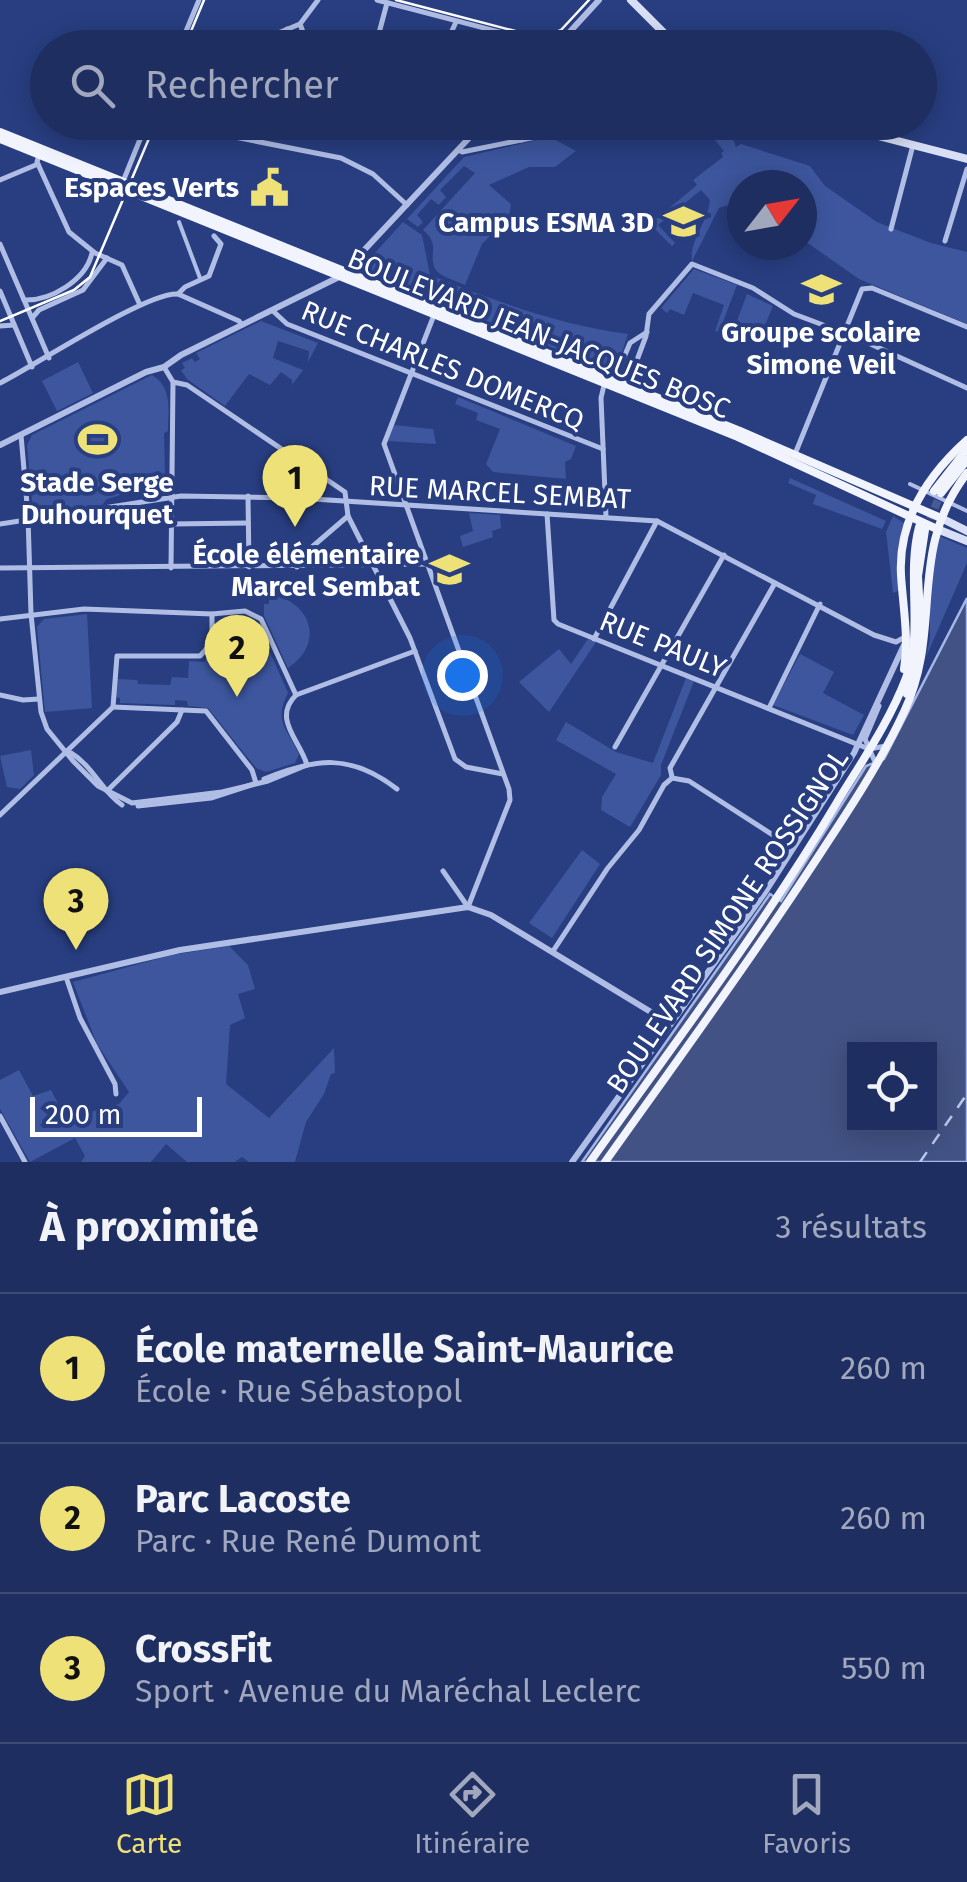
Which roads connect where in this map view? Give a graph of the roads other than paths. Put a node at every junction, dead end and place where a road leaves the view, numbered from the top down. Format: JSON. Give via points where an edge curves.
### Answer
{"nodes":[{"id":1,"x":199,"y":0,"type":"edge"},
{"id":2,"x":318,"y":0,"type":"edge"},
{"id":3,"x":376,"y":0,"type":"edge"},
{"id":4,"x":599,"y":0,"type":"edge"},
{"id":5,"x":631,"y":0,"type":"edge"},
{"id":6,"x":387,"y":3,"type":"junction"},
{"id":7,"x":456,"y":22,"type":"junction"},
{"id":8,"x":300,"y":24,"type":"junction"},
{"id":9,"x":287,"y":29,"type":"edge"},
{"id":10,"x":186,"y":30,"type":"edge"},
{"id":11,"x":302,"y":30,"type":"edge"},
{"id":12,"x":380,"y":30,"type":"edge"},
{"id":13,"x":452,"y":30,"type":"edge"},
{"id":14,"x":487,"y":30,"type":"edge"},
{"id":15,"x":572,"y":30,"type":"edge"},
{"id":16,"x":661,"y":30,"type":"edge"},
{"id":17,"x":1,"y":135,"type":"edge"},
{"id":18,"x":140,"y":140,"type":"edge"},
{"id":19,"x":246,"y":140,"type":"edge"},
{"id":20,"x":468,"y":140,"type":"edge"},
{"id":21,"x":522,"y":140,"type":"edge"},
{"id":22,"x":891,"y":140,"type":"edge"},
{"id":23,"x":913,"y":146,"type":"junction"},
{"id":24,"x":459,"y":150,"type":"junction"},
{"id":25,"x":39,"y":159,"type":"junction"},
{"id":26,"x":967,"y":159,"type":"edge"},
{"id":27,"x":967,"y":170,"type":"edge"},
{"id":28,"x":0,"y":180,"type":"edge"},
{"id":29,"x":122,"y":185,"type":"junction"},
{"id":30,"x":407,"y":205,"type":"junction"},
{"id":31,"x":178,"y":222,"type":"dead end"},
{"id":32,"x":892,"y":228,"type":"dead end"},
{"id":33,"x":214,"y":236,"type":"dead end"},
{"id":34,"x":945,"y":241,"type":"dead end"},
{"id":35,"x":0,"y":244,"type":"edge"},
{"id":36,"x":90,"y":250,"type":"junction"},
{"id":37,"x":108,"y":258,"type":"junction"},
{"id":38,"x":341,"y":275,"type":"junction"},
{"id":39,"x":201,"y":280,"type":"junction"},
{"id":40,"x":0,"y":291,"type":"edge"},
{"id":41,"x":178,"y":294,"type":"junction"},
{"id":42,"x":24,"y":299,"type":"junction"},
{"id":43,"x":6,"y":306,"type":"junction"},
{"id":44,"x":140,"y":306,"type":"junction"},
{"id":45,"x":428,"y":306,"type":"junction"},
{"id":46,"x":274,"y":310,"type":"junction"},
{"id":47,"x":0,"y":313,"type":"edge"},
{"id":48,"x":434,"y":315,"type":"junction"},
{"id":49,"x":32,"y":318,"type":"junction"},
{"id":50,"x":457,"y":318,"type":"junction"},
{"id":51,"x":14,"y":325,"type":"junction"},
{"id":52,"x":0,"y":326,"type":"edge"},
{"id":53,"x":242,"y":326,"type":"junction"},
{"id":54,"x":967,"y":327,"type":"edge"},
{"id":55,"x":647,"y":332,"type":"junction"},
{"id":56,"x":844,"y":334,"type":"junction"},
{"id":57,"x":48,"y":358,"type":"junction"},
{"id":58,"x":32,"y":367,"type":"junction"},
{"id":59,"x":164,"y":368,"type":"junction"},
{"id":60,"x":410,"y":374,"type":"junction"},
{"id":61,"x":173,"y":382,"type":"junction"},
{"id":62,"x":609,"y":382,"type":"junction"},
{"id":63,"x":0,"y":384,"type":"edge"},
{"id":64,"x":628,"y":386,"type":"junction"},
{"id":65,"x":967,"y":388,"type":"edge"},
{"id":66,"x":21,"y":435,"type":"junction"},
{"id":67,"x":967,"y":440,"type":"edge"},
{"id":68,"x":0,"y":445,"type":"edge"},
{"id":69,"x":604,"y":448,"type":"junction"},
{"id":70,"x":967,"y":449,"type":"edge"},
{"id":71,"x":792,"y":459,"type":"junction"},
{"id":72,"x":967,"y":460,"type":"edge"},
{"id":73,"x":967,"y":473,"type":"edge"},
{"id":74,"x":910,"y":484,"type":"dead end"},
{"id":75,"x":922,"y":490,"type":"junction"},
{"id":76,"x":248,"y":496,"type":"junction"},
{"id":77,"x":171,"y":498,"type":"junction"},
{"id":78,"x":342,"y":502,"type":"junction"},
{"id":79,"x":948,"y":502,"type":"junction"},
{"id":80,"x":407,"y":506,"type":"junction"},
{"id":81,"x":914,"y":506,"type":"junction"},
{"id":82,"x":967,"y":511,"type":"edge"},
{"id":83,"x":546,"y":514,"type":"junction"},
{"id":84,"x":348,"y":516,"type":"junction"},
{"id":85,"x":910,"y":516,"type":"junction"},
{"id":86,"x":606,"y":517,"type":"junction"},
{"id":87,"x":941,"y":518,"type":"junction"},
{"id":88,"x":28,"y":520,"type":"junction"},
{"id":89,"x":657,"y":521,"type":"junction"},
{"id":90,"x":248,"y":523,"type":"junction"},
{"id":91,"x":0,"y":524,"type":"edge"},
{"id":92,"x":171,"y":524,"type":"junction"},
{"id":93,"x":937,"y":529,"type":"junction"},
{"id":94,"x":966,"y":537,"type":"edge"},
{"id":95,"x":724,"y":555,"type":"junction"},
{"id":96,"x":429,"y":564,"type":"junction"},
{"id":97,"x":248,"y":567,"type":"junction"},
{"id":98,"x":373,"y":567,"type":"junction"},
{"id":99,"x":0,"y":568,"type":"edge"},
{"id":100,"x":31,"y":568,"type":"junction"},
{"id":101,"x":171,"y":568,"type":"junction"},
{"id":102,"x":297,"y":568,"type":"junction"},
{"id":103,"x":776,"y":583,"type":"junction"},
{"id":104,"x":820,"y":604,"type":"junction"},
{"id":105,"x":31,"y":614,"type":"junction"},
{"id":106,"x":212,"y":614,"type":"junction"},
{"id":107,"x":0,"y":619,"type":"edge"},
{"id":108,"x":906,"y":634,"type":"junction"},
{"id":109,"x":594,"y":639,"type":"junction"},
{"id":110,"x":415,"y":650,"type":"junction"},
{"id":111,"x":662,"y":665,"type":"junction"},
{"id":112,"x":887,"y":684,"type":"junction"},
{"id":113,"x":716,"y":687,"type":"junction"},
{"id":114,"x":0,"y":695,"type":"edge"},
{"id":115,"x":296,"y":695,"type":"junction"},
{"id":116,"x":39,"y":699,"type":"junction"},
{"id":117,"x":895,"y":702,"type":"junction"},
{"id":118,"x":113,"y":707,"type":"junction"},
{"id":119,"x":769,"y":708,"type":"junction"},
{"id":120,"x":182,"y":709,"type":"junction"},
{"id":121,"x":899,"y":723,"type":"junction"},
{"id":122,"x":858,"y":743,"type":"junction"},
{"id":123,"x":886,"y":746,"type":"junction"},
{"id":124,"x":616,"y":747,"type":"dead end"},
{"id":125,"x":869,"y":749,"type":"junction"},
{"id":126,"x":69,"y":752,"type":"junction"},
{"id":127,"x":876,"y":762,"type":"junction"},
{"id":128,"x":306,"y":765,"type":"junction"},
{"id":129,"x":503,"y":774,"type":"junction"},
{"id":130,"x":672,"y":778,"type":"junction"},
{"id":131,"x":256,"y":783,"type":"junction"},
{"id":132,"x":398,"y":789,"type":"dead end"},
{"id":133,"x":107,"y":792,"type":"junction"},
{"id":134,"x":0,"y":815,"type":"edge"},
{"id":135,"x":793,"y":848,"type":"junction"},
{"id":136,"x":443,"y":872,"type":"dead end"},
{"id":137,"x":468,"y":907,"type":"junction"},
{"id":138,"x":553,"y":951,"type":"junction"},
{"id":139,"x":66,"y":977,"type":"junction"},
{"id":140,"x":0,"y":992,"type":"edge"},
{"id":141,"x":669,"y":1023,"type":"junction"},
{"id":142,"x":116,"y":1094,"type":"dead end"},
{"id":143,"x":0,"y":1116,"type":"edge"},
{"id":144,"x":25,"y":1162,"type":"edge"},
{"id":145,"x":572,"y":1162,"type":"edge"},
{"id":146,"x":590,"y":1162,"type":"edge"},
{"id":147,"x":605,"y":1162,"type":"edge"}],
"edges":[{"from":1,"to":10,"type":"street"},
{"from":2,"to":8,"type":"street"},
{"from":3,"to":6,"type":"street"},
{"from":4,"to":15,"type":"street"},
{"from":5,"to":16,"type":"main road"},
{"from":6,"to":7,"type":"street"},
{"from":6,"to":12,"type":"street"},
{"from":7,"to":13,"type":"street"},
{"from":7,"to":14,"type":"street"},
{"from":8,"to":9,"type":"street"},
{"from":8,"to":11,"type":"street"},
{"from":17,"to":25,"type":"main road","name":"BOULEVARD JEAN-JACQUES BOSC"},
{"from":17,"to":29,"type":"main road","name":"BOULEVARD JEAN-JACQUES BOSC"},
{"from":18,"to":29,"type":"street"},
{"from":19,"to":30,"type":"street","via":[[341,158],[373,174]]},
{"from":20,"to":24,"type":"street"},
{"from":21,"to":24,"type":"street"},
{"from":22,"to":23,"type":"main road"},
{"from":23,"to":26,"type":"main road"},
{"from":23,"to":32,"type":"street"},
{"from":24,"to":30,"type":"street"},
{"from":25,"to":28,"type":"street"},
{"from":25,"to":29,"type":"main road","name":"BOULEVARD JEAN-JACQUES BOSC"},
{"from":25,"to":36,"type":"street","via":[[64,225]]},
{"from":27,"to":34,"type":"street"},
{"from":29,"to":38,"type":"main road","name":"BOULEVARD JEAN-JACQUES BOSC"},
{"from":30,"to":38,"type":"street"},
{"from":31,"to":39,"type":"street"},
{"from":33,"to":39,"type":"street","via":[[221,244],[211,274]]},
{"from":35,"to":42,"type":"street"},
{"from":36,"to":37,"type":"street"},
{"from":36,"to":42,"type":"street","via":[[80,278]]},
{"from":37,"to":44,"type":"street","via":[[122,266]]},
{"from":37,"to":49,"type":"street","via":[[83,290]]},
{"from":38,"to":45,"type":"main road","name":"BOULEVARD JEAN-JACQUES BOSC"},
{"from":38,"to":46,"type":"street"},
{"from":38,"to":48,"type":"main road","name":"BOULEVARD JEAN-JACQUES BOSC"},
{"from":39,"to":41,"type":"street"},
{"from":40,"to":43,"type":"street"},
{"from":41,"to":44,"type":"street"},
{"from":41,"to":53,"type":"street"},
{"from":42,"to":49,"type":"street"},
{"from":43,"to":47,"type":"street"},
{"from":43,"to":51,"type":"street"},
{"from":44,"to":57,"type":"street"},
{"from":45,"to":48,"type":"street"},
{"from":45,"to":50,"type":"main road","name":"BOULEVARD JEAN-JACQUES BOSC"},
{"from":46,"to":53,"type":"street"},
{"from":46,"to":60,"type":"street","name":"RUE CHARLES DOMERCQ","via":[[287,324]]},
{"from":48,"to":50,"type":"street"},
{"from":48,"to":60,"type":"street"},
{"from":48,"to":62,"type":"main road","name":"BOULEVARD JEAN-JACQUES BOSC"},
{"from":49,"to":57,"type":"street"},
{"from":50,"to":62,"type":"main road","name":"BOULEVARD JEAN-JACQUES BOSC"},
{"from":51,"to":52,"type":"street"},
{"from":51,"to":58,"type":"street"},
{"from":53,"to":59,"type":"street"},
{"from":54,"to":56,"type":"street","via":[[872,288],[860,290]]},
{"from":55,"to":56,"type":"street","via":[[650,314],[694,264]]},
{"from":55,"to":62,"type":"street","via":[[630,342]]},
{"from":55,"to":64,"type":"street"},
{"from":56,"to":65,"type":"street"},
{"from":56,"to":71,"type":"street"},
{"from":57,"to":58,"type":"street"},
{"from":58,"to":63,"type":"street"},
{"from":59,"to":61,"type":"street"},
{"from":59,"to":66,"type":"street"},
{"from":60,"to":69,"type":"street","name":"RUE CHARLES DOMERCQ"},
{"from":60,"to":80,"type":"street","via":[[384,444]]},
{"from":61,"to":77,"type":"street"},
{"from":61,"to":78,"type":"street","via":[[345,492]]},
{"from":62,"to":64,"type":"main road","name":"BOULEVARD JEAN-JACQUES BOSC"},
{"from":62,"to":69,"type":"street","via":[[601,398]]},
{"from":62,"to":71,"type":"main road","name":"BOULEVARD JEAN-JACQUES BOSC"},
{"from":64,"to":71,"type":"main road","name":"BOULEVARD JEAN-JACQUES BOSC"},
{"from":66,"to":68,"type":"street"},
{"from":66,"to":88,"type":"street"},
{"from":67,"to":75,"type":"main road"},
{"from":69,"to":86,"type":"street"},
{"from":70,"to":72,"type":"main road","via":[[937,492]]},
{"from":71,"to":81,"type":"main road","name":"BOULEVARD JEAN-JACQUES BOSC"},
{"from":71,"to":85,"type":"main road","name":"BOULEVARD JEAN-JACQUES BOSC"},
{"from":73,"to":79,"type":"main road"},
{"from":74,"to":75,"type":"street"},
{"from":75,"to":79,"type":"street"},
{"from":75,"to":81,"type":"main road"},
{"from":76,"to":77,"type":"street","name":"RUE MARCEL SEMBAT"},
{"from":76,"to":78,"type":"street","name":"RUE MARCEL SEMBAT"},
{"from":76,"to":90,"type":"street"},
{"from":77,"to":88,"type":"street","name":"RUE MARCEL SEMBAT"},
{"from":77,"to":92,"type":"street"},
{"from":78,"to":80,"type":"street","name":"RUE MARCEL SEMBAT"},
{"from":78,"to":84,"type":"street"},
{"from":79,"to":82,"type":"street"},
{"from":79,"to":87,"type":"main road"},
{"from":80,"to":83,"type":"street","name":"RUE MARCEL SEMBAT"},
{"from":80,"to":96,"type":"street"},
{"from":81,"to":85,"type":"main road"},
{"from":81,"to":87,"type":"main road","name":"BOULEVARD JEAN-JACQUES BOSC"},
{"from":83,"to":86,"type":"street","name":"RUE MARCEL SEMBAT"},
{"from":83,"to":109,"type":"street","name":"RUE PAULY","via":[[554,620]]},
{"from":84,"to":98,"type":"street"},
{"from":84,"to":102,"type":"street","via":[[298,559]]},
{"from":85,"to":93,"type":"main road","name":"BOULEVARD JEAN-JACQUES BOSC"},
{"from":85,"to":108,"type":"main road","via":[[901,558]]},
{"from":86,"to":89,"type":"street","name":"RUE MARCEL SEMBAT"},
{"from":87,"to":93,"type":"main road"},
{"from":87,"to":94,"type":"main road"},
{"from":88,"to":91,"type":"street","name":"RUE MARCEL SEMBAT"},
{"from":88,"to":100,"type":"street"},
{"from":89,"to":95,"type":"street","name":"RUE MARCEL SEMBAT"},
{"from":89,"to":109,"type":"street"},
{"from":90,"to":92,"type":"street"},
{"from":90,"to":97,"type":"street"},
{"from":92,"to":101,"type":"street"},
{"from":93,"to":94,"type":"main road"},
{"from":93,"to":121,"type":"main road","via":[[926,577],[925,649]]},
{"from":95,"to":103,"type":"street","name":"RUE MARCEL SEMBAT"},
{"from":95,"to":111,"type":"street"},
{"from":96,"to":98,"type":"street"},
{"from":96,"to":129,"type":"street"},
{"from":97,"to":101,"type":"street"},
{"from":97,"to":102,"type":"street"},
{"from":98,"to":102,"type":"street"},
{"from":98,"to":110,"type":"street"},
{"from":99,"to":100,"type":"street"},
{"from":100,"to":101,"type":"street"},
{"from":100,"to":105,"type":"street"},
{"from":103,"to":104,"type":"street","name":"RUE MARCEL SEMBAT"},
{"from":103,"to":113,"type":"street"},
{"from":104,"to":108,"type":"street","name":"RUE MARCEL SEMBAT","via":[[892,642]]},
{"from":104,"to":119,"type":"street"},
{"from":105,"to":106,"type":"street"},
{"from":105,"to":107,"type":"street"},
{"from":105,"to":116,"type":"street"},
{"from":106,"to":115,"type":"street","via":[[257,615]]},
{"from":106,"to":118,"type":"street","via":[[212,643],[200,656],[117,656]]},
{"from":108,"to":112,"type":"street"},
{"from":108,"to":117,"type":"main road"},
{"from":109,"to":111,"type":"street","name":"RUE PAULY"},
{"from":110,"to":115,"type":"street"},
{"from":110,"to":129,"type":"street","via":[[455,759]]},
{"from":111,"to":113,"type":"street","name":"RUE PAULY"},
{"from":111,"to":124,"type":"street"},
{"from":112,"to":122,"type":"street"},
{"from":112,"to":125,"type":"street","via":[[866,736]]},
{"from":113,"to":119,"type":"street","name":"RUE PAULY"},
{"from":113,"to":130,"type":"street","via":[[670,768]]},
{"from":114,"to":116,"type":"street"},
{"from":115,"to":128,"type":"street","via":[[286,718]]},
{"from":116,"to":126,"type":"street","via":[[47,729]]},
{"from":117,"to":121,"type":"main road","via":[[912,648],[912,576],[922,529],[921,634]]},
{"from":117,"to":125,"type":"main road","name":"BOULEVARD SIMONE ROSSIGNOL"},
{"from":118,"to":120,"type":"street"},
{"from":118,"to":126,"type":"street"},
{"from":119,"to":122,"type":"street","name":"RUE PAULY"},
{"from":120,"to":131,"type":"street","via":[[211,714]]},
{"from":120,"to":133,"type":"street","via":[[177,722]]},
{"from":121,"to":123,"type":"main road","name":"BOULEVARD SIMONE ROSSIGNOL"},
{"from":122,"to":125,"type":"street","name":"RUE PAULY"},
{"from":122,"to":135,"type":"street"},
{"from":123,"to":125,"type":"street"},
{"from":123,"to":127,"type":"main road","name":"BOULEVARD SIMONE ROSSIGNOL"},
{"from":125,"to":127,"type":"street"},
{"from":125,"to":146,"type":"main road","name":"BOULEVARD SIMONE ROSSIGNOL","via":[[776,898]]},
{"from":126,"to":133,"type":"street"},
{"from":126,"to":134,"type":"street"},
{"from":127,"to":147,"type":"main road","name":"BOULEVARD SIMONE ROSSIGNOL","via":[[741,972]]},
{"from":128,"to":131,"type":"street"},
{"from":128,"to":132,"type":"street","via":[[347,763]]},
{"from":129,"to":137,"type":"street","via":[[510,800]]},
{"from":130,"to":135,"type":"street","via":[[689,781]]},
{"from":130,"to":138,"type":"street"},
{"from":131,"to":133,"type":"street","via":[[211,798],[132,806]]},
{"from":135,"to":141,"type":"street"},
{"from":136,"to":137,"type":"street"},
{"from":137,"to":138,"type":"street"},
{"from":137,"to":139,"type":"street","via":[[180,950]]},
{"from":138,"to":141,"type":"street"},
{"from":139,"to":140,"type":"street"},
{"from":139,"to":142,"type":"street"},
{"from":141,"to":145,"type":"street"},
{"from":143,"to":144,"type":"street"}]}
